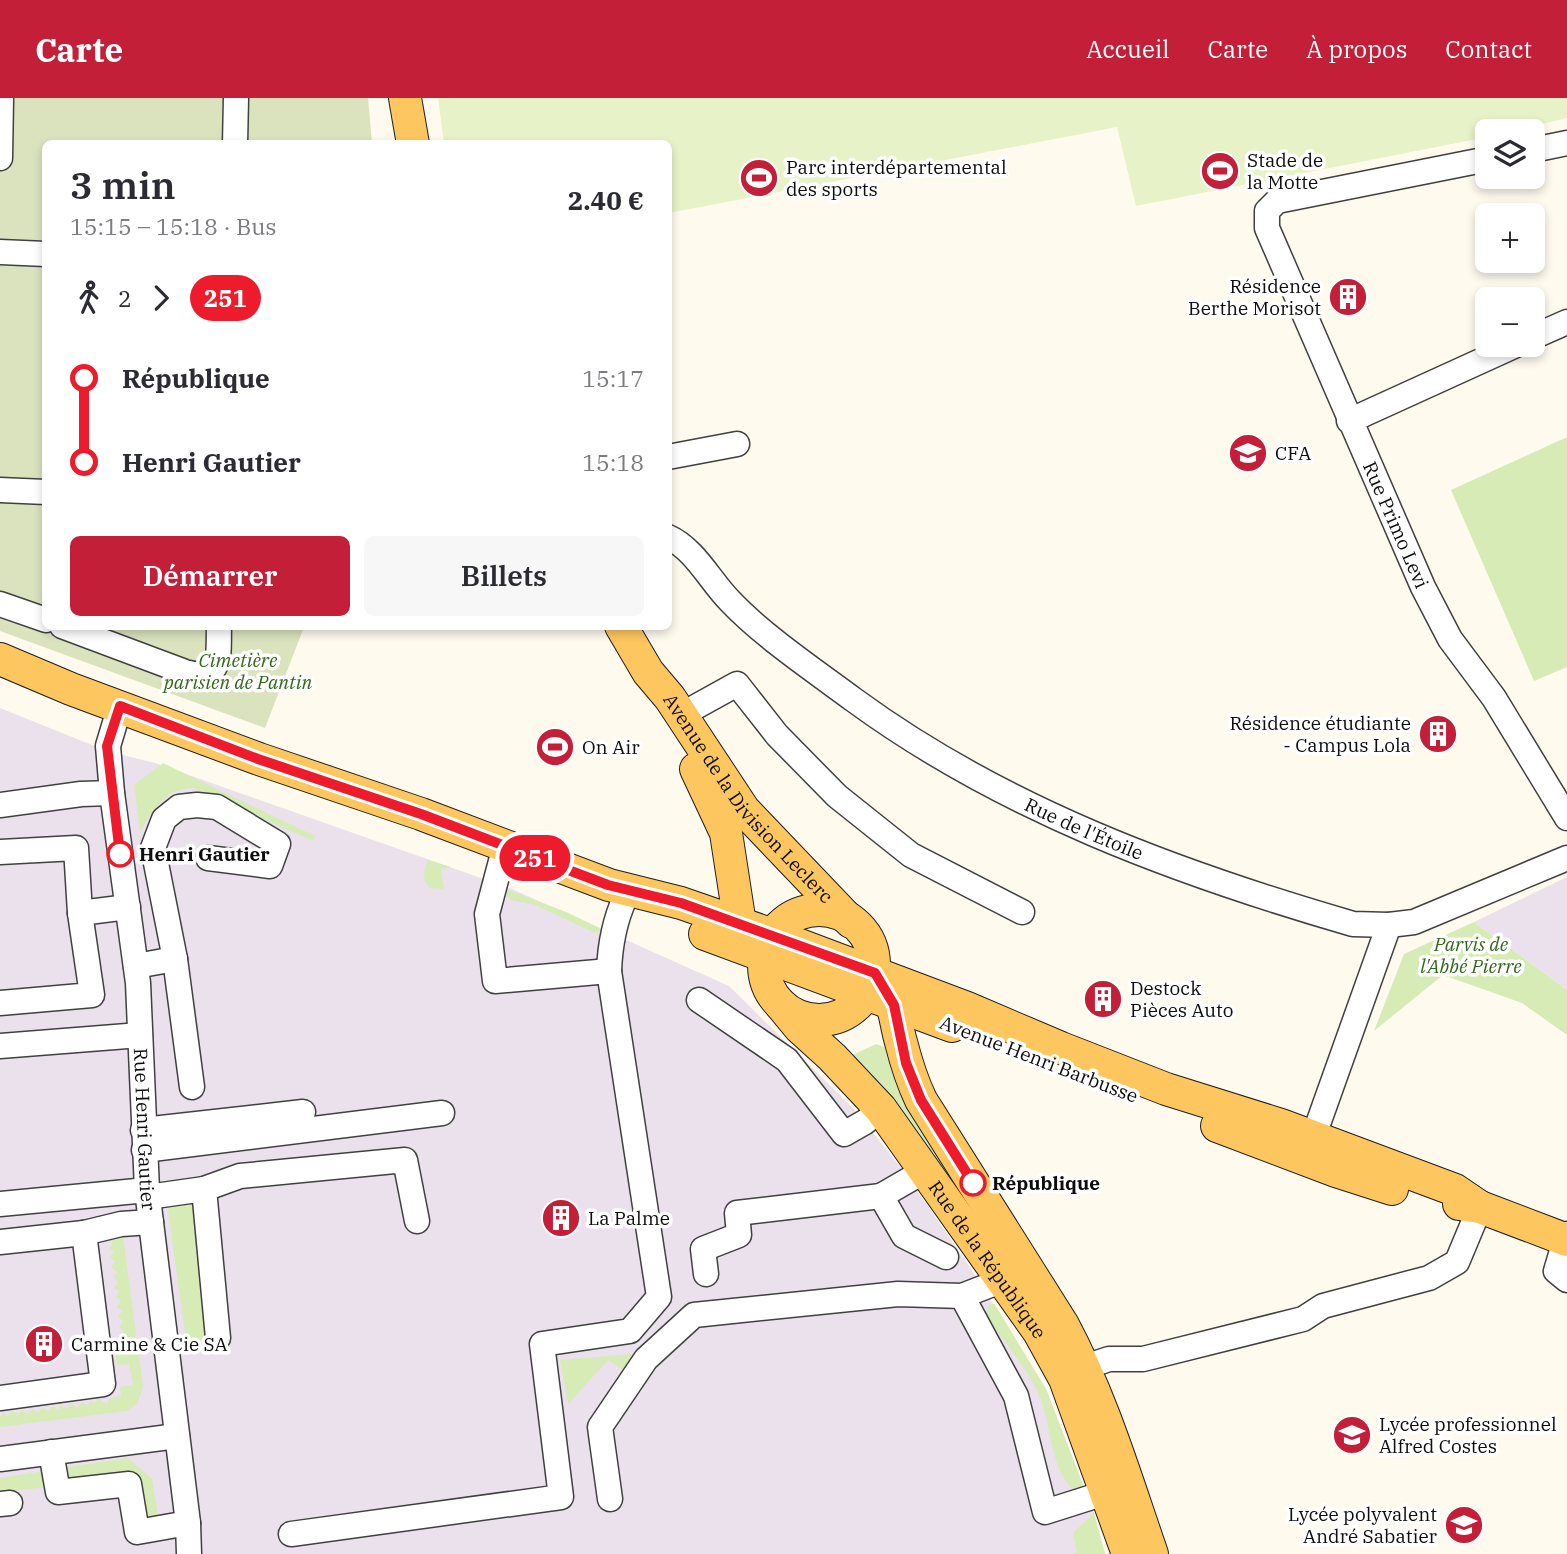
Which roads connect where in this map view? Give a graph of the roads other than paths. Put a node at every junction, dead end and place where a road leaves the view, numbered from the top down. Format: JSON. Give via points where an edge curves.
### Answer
{"nodes":[{"id":1,"x":1,"y":98,"type":"edge"},
{"id":2,"x":236,"y":98,"type":"edge"},
{"id":3,"x":405,"y":98,"type":"edge"},
{"id":4,"x":234,"y":140,"type":"edge"},
{"id":5,"x":412,"y":140,"type":"edge"},
{"id":6,"x":1567,"y":143,"type":"edge"},
{"id":7,"x":1545,"y":148,"type":"edge"},
{"id":8,"x":0,"y":158,"type":"edge"},
{"id":9,"x":1475,"y":162,"type":"edge"},
{"id":10,"x":0,"y":252,"type":"edge"},
{"id":11,"x":42,"y":254,"type":"edge"},
{"id":12,"x":1567,"y":322,"type":"edge"},
{"id":13,"x":1545,"y":332,"type":"edge"},
{"id":14,"x":1490,"y":357,"type":"edge"},
{"id":15,"x":1349,"y":421,"type":"junction"},
{"id":16,"x":737,"y":444,"type":"dead end"},
{"id":17,"x":672,"y":456,"type":"edge"},
{"id":18,"x":0,"y":490,"type":"edge"},
{"id":19,"x":42,"y":492,"type":"edge"},
{"id":20,"x":672,"y":540,"type":"edge"},
{"id":21,"x":0,"y":604,"type":"edge"},
{"id":22,"x":42,"y":620,"type":"edge"},
{"id":23,"x":73,"y":630,"type":"edge"},
{"id":24,"x":219,"y":630,"type":"edge"},
{"id":25,"x":623,"y":630,"type":"edge"},
{"id":26,"x":0,"y":659,"type":"edge"},
{"id":27,"x":648,"y":672,"type":"junction"},
{"id":28,"x":120,"y":706,"type":"junction"},
{"id":29,"x":681,"y":715,"type":"junction"},
{"id":30,"x":112,"y":793,"type":"junction"},
{"id":31,"x":0,"y":805,"type":"edge"},
{"id":32,"x":1567,"y":818,"type":"edge"},
{"id":33,"x":505,"y":846,"type":"junction"},
{"id":34,"x":0,"y":852,"type":"edge"},
{"id":35,"x":208,"y":858,"type":"dead end"},
{"id":36,"x":1567,"y":858,"type":"edge"},
{"id":37,"x":617,"y":892,"type":"junction"},
{"id":38,"x":128,"y":907,"type":"junction"},
{"id":39,"x":1022,"y":912,"type":"dead end"},
{"id":40,"x":80,"y":913,"type":"junction"},
{"id":41,"x":851,"y":922,"type":"junction"},
{"id":42,"x":740,"y":925,"type":"junction"},
{"id":43,"x":1389,"y":925,"type":"junction"},
{"id":44,"x":769,"y":946,"type":"junction"},
{"id":45,"x":175,"y":959,"type":"junction"},
{"id":46,"x":136,"y":966,"type":"junction"},
{"id":47,"x":609,"y":971,"type":"junction"},
{"id":48,"x":878,"y":991,"type":"junction"},
{"id":49,"x":699,"y":1000,"type":"dead end"},
{"id":50,"x":0,"y":1003,"type":"edge"},
{"id":51,"x":781,"y":1005,"type":"junction"},
{"id":52,"x":140,"y":1035,"type":"junction"},
{"id":53,"x":0,"y":1046,"type":"edge"},
{"id":54,"x":192,"y":1087,"type":"dead end"},
{"id":55,"x":881,"y":1109,"type":"junction"},
{"id":56,"x":303,"y":1112,"type":"dead end"},
{"id":57,"x":442,"y":1112,"type":"dead end"},
{"id":58,"x":144,"y":1140,"type":"junction"},
{"id":59,"x":1309,"y":1148,"type":"junction"},
{"id":60,"x":926,"y":1170,"type":"junction"},
{"id":61,"x":204,"y":1189,"type":"junction"},
{"id":62,"x":147,"y":1193,"type":"junction"},
{"id":63,"x":881,"y":1196,"type":"junction"},
{"id":64,"x":0,"y":1204,"type":"edge"},
{"id":65,"x":1480,"y":1207,"type":"junction"},
{"id":66,"x":417,"y":1221,"type":"dead end"},
{"id":67,"x":151,"y":1222,"type":"junction"},
{"id":68,"x":84,"y":1233,"type":"junction"},
{"id":69,"x":1566,"y":1237,"type":"edge"},
{"id":70,"x":0,"y":1242,"type":"edge"},
{"id":71,"x":946,"y":1257,"type":"dead end"},
{"id":72,"x":706,"y":1274,"type":"dead end"},
{"id":73,"x":1003,"y":1280,"type":"junction"},
{"id":74,"x":1567,"y":1280,"type":"edge"},
{"id":75,"x":962,"y":1296,"type":"junction"},
{"id":76,"x":218,"y":1338,"type":"dead end"},
{"id":77,"x":1085,"y":1367,"type":"junction"},
{"id":78,"x":0,"y":1398,"type":"edge"},
{"id":79,"x":177,"y":1436,"type":"junction"},
{"id":80,"x":51,"y":1452,"type":"junction"},
{"id":81,"x":0,"y":1459,"type":"edge"},
{"id":82,"x":1108,"y":1492,"type":"junction"},
{"id":83,"x":610,"y":1499,"type":"dead end"},
{"id":84,"x":188,"y":1523,"type":"junction"},
{"id":85,"x":291,"y":1534,"type":"dead end"},
{"id":86,"x":189,"y":1554,"type":"edge"},
{"id":87,"x":1128,"y":1554,"type":"edge"},
{"id":88,"x":1152,"y":1554,"type":"edge"}],
"edges":[{"from":1,"to":8,"type":"street"},
{"from":2,"to":4,"type":"street"},
{"from":3,"to":5,"type":"main road"},
{"from":6,"to":7,"type":"street"},
{"from":9,"to":15,"type":"street","name":"Rue Primo Levi","via":[[1277,201],[1266,211],[1267,228]]},
{"from":10,"to":11,"type":"street"},
{"from":12,"to":13,"type":"street"},
{"from":14,"to":15,"type":"street"},
{"from":15,"to":32,"type":"street","name":"Rue Primo Levi","via":[[1450,639],[1494,698]]},
{"from":16,"to":17,"type":"street"},
{"from":18,"to":19,"type":"street"},
{"from":20,"to":43,"type":"street","name":"Rue de l'Étoile","via":[[684,547],[730,602],[854,700],[923,748],[1008,795],[1138,854],[1353,924]]},
{"from":21,"to":22,"type":"street"},
{"from":23,"to":24,"type":"street","via":[[204,675],[213,670],[218,658]]},
{"from":25,"to":27,"type":"main road","name":"Avenue de la Division Leclerc"},
{"from":26,"to":28,"type":"main road","name":"Avenue Henri Barbusse"},
{"from":27,"to":29,"type":"main road","name":"Avenue de la Division Leclerc"},
{"from":27,"to":42,"type":"main road","name":"Avenue de la Division Leclerc","via":[[656,703],[703,781],[726,833]]},
{"from":28,"to":30,"type":"street","name":"Rue Henri Gautier","via":[[107,746]]},
{"from":28,"to":33,"type":"main road","name":"Avenue Henri Barbusse"},
{"from":29,"to":39,"type":"street","via":[[737,684],[777,735],[848,805],[911,855]]},
{"from":29,"to":41,"type":"main road","name":"Avenue de la Division Leclerc","via":[[744,810]]},
{"from":30,"to":31,"type":"street"},
{"from":30,"to":38,"type":"street","name":"Rue Henri Gautier"},
{"from":33,"to":37,"type":"main road","name":"Avenue Henri Barbusse"},
{"from":33,"to":47,"type":"street","via":[[487,914],[495,981]]},
{"from":34,"to":40,"type":"street","via":[[76,848]]},
{"from":35,"to":45,"type":"street","via":[[270,866],[278,844],[217,807],[179,807],[164,819],[153,848]]},
{"from":36,"to":43,"type":"street","name":"Rue de l'Étoile","via":[[1414,922]]},
{"from":37,"to":42,"type":"main road","name":"Avenue Henri Barbusse","via":[[681,903]]},
{"from":37,"to":44,"type":"main road","name":"Avenue Henri Barbusse","via":[[662,918]]},
{"from":37,"to":47,"type":"street"},
{"from":38,"to":40,"type":"street"},
{"from":38,"to":46,"type":"street","name":"Rue Henri Gautier"},
{"from":40,"to":50,"type":"street","via":[[92,995]]},
{"from":41,"to":44,"type":"main road","via":[[835,912],[812,911],[790,918]]},
{"from":41,"to":48,"type":"main road","name":"Avenue de la Division Leclerc","via":[[875,961]]},
{"from":42,"to":44,"type":"main road","name":"Avenue de la Division Leclerc"},
{"from":43,"to":59,"type":"street"},
{"from":44,"to":48,"type":"main road","name":"Avenue Henri Barbusse"},
{"from":44,"to":51,"type":"main road","name":"Rue de la République","via":[[767,983]]},
{"from":45,"to":46,"type":"street"},
{"from":45,"to":54,"type":"street"},
{"from":46,"to":52,"type":"street","name":"Rue Henri Gautier"},
{"from":47,"to":85,"type":"street","via":[[659,1297],[630,1331],[542,1344],[561,1497]]},
{"from":48,"to":51,"type":"main road","via":[[849,1012],[826,1020],[802,1017]]},
{"from":48,"to":59,"type":"main road","name":"Avenue Henri Barbusse","via":[[1166,1089]]},
{"from":48,"to":77,"type":"main road","name":"Rue de la République","via":[[921,1100]]},
{"from":49,"to":55,"type":"street","via":[[788,1060],[844,1134]]},
{"from":51,"to":55,"type":"main road","name":"Rue de la République"},
{"from":52,"to":53,"type":"street"},
{"from":52,"to":58,"type":"street","name":"Rue Henri Gautier"},
{"from":55,"to":60,"type":"main road","name":"Rue de la République"},
{"from":56,"to":58,"type":"street"},
{"from":57,"to":58,"type":"street"},
{"from":58,"to":62,"type":"street","name":"Rue Henri Gautier"},
{"from":59,"to":65,"type":"main road","name":"Avenue Henri Barbusse","via":[[1455,1190]]},
{"from":60,"to":63,"type":"street"},
{"from":60,"to":73,"type":"main road","name":"Rue de la République"},
{"from":61,"to":62,"type":"street"},
{"from":61,"to":66,"type":"street","via":[[240,1176],[405,1160]]},
{"from":61,"to":76,"type":"street"},
{"from":62,"to":64,"type":"street"},
{"from":62,"to":67,"type":"street","name":"Rue Henri Gautier"},
{"from":63,"to":71,"type":"street","via":[[904,1236]]},
{"from":63,"to":72,"type":"street","via":[[737,1213],[739,1235],[703,1249]]},
{"from":65,"to":69,"type":"main road","name":"Avenue Henri Barbusse"},
{"from":65,"to":77,"type":"street","via":[[1457,1262],[1429,1279],[1324,1306],[1303,1319],[1143,1359],[1110,1359]]},
{"from":67,"to":68,"type":"street"},
{"from":67,"to":79,"type":"street","name":"Rue Henri Gautier"},
{"from":68,"to":70,"type":"street"},
{"from":68,"to":78,"type":"street","via":[[103,1384]]},
{"from":69,"to":74,"type":"street","via":[[1556,1271]]},
{"from":73,"to":75,"type":"street"},
{"from":73,"to":82,"type":"main road","name":"Rue de la République","via":[[1055,1357]]},
{"from":75,"to":82,"type":"street","via":[[1016,1396],[1045,1512]]},
{"from":75,"to":83,"type":"street","via":[[898,1294],[694,1315],[646,1359],[600,1427]]},
{"from":77,"to":88,"type":"main road","name":"Rue de la République"},
{"from":79,"to":80,"type":"street"},
{"from":79,"to":84,"type":"street","name":"Rue Henri Gautier"},
{"from":80,"to":81,"type":"street"},
{"from":80,"to":84,"type":"street","via":[[58,1492],[130,1484],[137,1532]]},
{"from":82,"to":87,"type":"main road","name":"Rue de la République"},
{"from":84,"to":86,"type":"street","name":"Rue Henri Gautier"}]}
